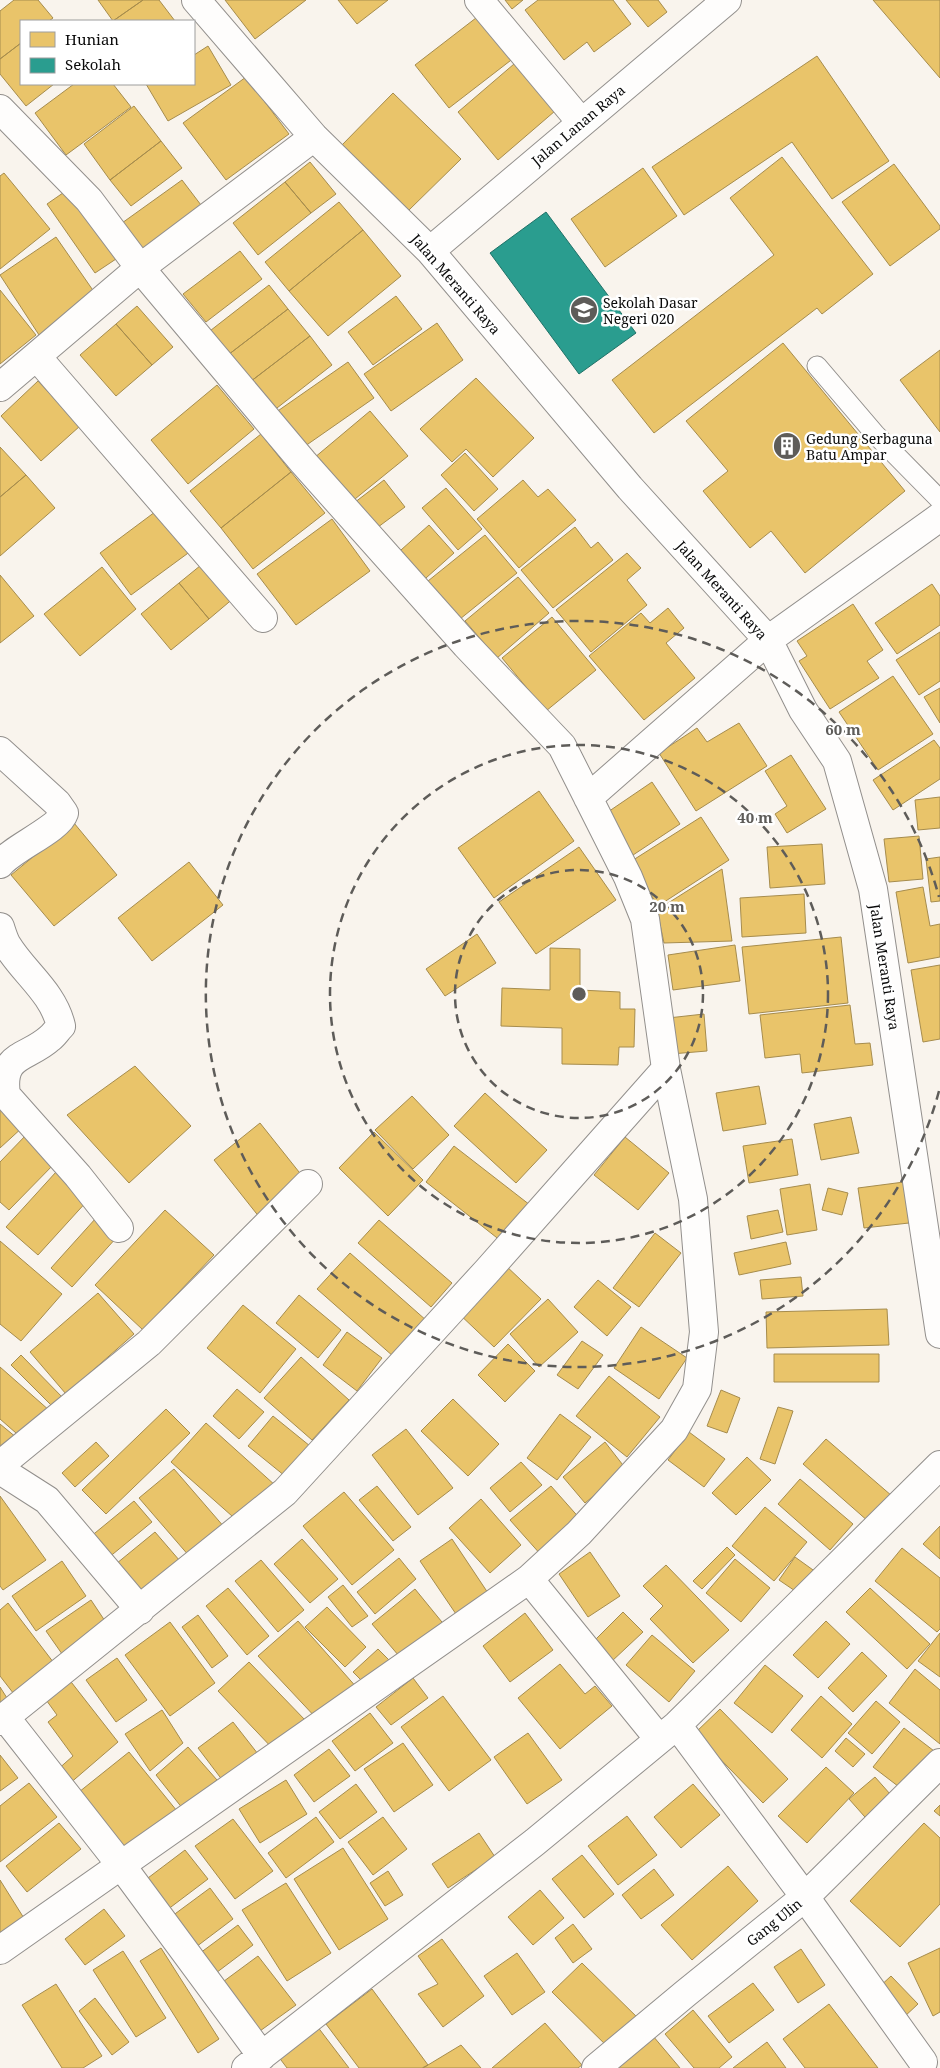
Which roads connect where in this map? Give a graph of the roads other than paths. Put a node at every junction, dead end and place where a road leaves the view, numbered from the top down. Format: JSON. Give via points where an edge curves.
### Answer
{"nodes":[{"id":1,"x":196,"y":0,"type":"edge"},
{"id":2,"x":479,"y":0,"type":"edge"},
{"id":3,"x":727,"y":0,"type":"edge"},
{"id":4,"x":581,"y":122,"type":"junction"},
{"id":5,"x":6,"y":125,"type":"edge"},
{"id":6,"x":314,"y":137,"type":"junction"},
{"id":7,"x":430,"y":251,"type":"junction"},
{"id":8,"x":140,"y":268,"type":"junction"},
{"id":9,"x":37,"y":357,"type":"junction"},
{"id":10,"x":816,"y":366,"type":"dead end"},
{"id":11,"x":0,"y":387,"type":"edge"},
{"id":12,"x":937,"y":519,"type":"edge"},
{"id":13,"x":263,"y":618,"type":"dead end"},
{"id":14,"x":768,"y":640,"type":"junction"},
{"id":15,"x":0,"y":750,"type":"edge"},
{"id":16,"x":588,"y":798,"type":"junction"},
{"id":17,"x":0,"y":864,"type":"edge"},
{"id":18,"x":0,"y":927,"type":"edge"},
{"id":19,"x":666,"y":1069,"type":"junction"},
{"id":20,"x":308,"y":1184,"type":"dead end"},
{"id":21,"x":932,"y":1215,"type":"edge"},
{"id":22,"x":119,"y":1228,"type":"dead end"},
{"id":23,"x":940,"y":1334,"type":"edge"},
{"id":24,"x":0,"y":1465,"type":"edge"},
{"id":25,"x":940,"y":1466,"type":"edge"},
{"id":26,"x":0,"y":1470,"type":"edge"},
{"id":27,"x":529,"y":1579,"type":"junction"},
{"id":28,"x":140,"y":1610,"type":"junction"},
{"id":29,"x":3,"y":1719,"type":"edge"},
{"id":30,"x":668,"y":1732,"type":"junction"},
{"id":31,"x":940,"y":1763,"type":"edge"},
{"id":32,"x":121,"y":1865,"type":"junction"},
{"id":33,"x":806,"y":1897,"type":"junction"},
{"id":34,"x":0,"y":1950,"type":"edge"},
{"id":35,"x":926,"y":2060,"type":"edge"},
{"id":36,"x":254,"y":2062,"type":"edge"},
{"id":37,"x":596,"y":2068,"type":"edge"}],
"edges":[{"from":1,"to":6,"type":"street","name":"Jalan Meranti Raya"},
{"from":2,"to":4,"type":"street"},
{"from":3,"to":4,"type":"street","name":"Jalan Lanan Raya"},
{"from":4,"to":7,"type":"street","name":"Jalan Lanan Raya"},
{"from":5,"to":8,"type":"street","via":[[89,200]]},
{"from":6,"to":7,"type":"street","name":"Jalan Meranti Raya"},
{"from":6,"to":8,"type":"street"},
{"from":7,"to":14,"type":"street","name":"Jalan Meranti Raya","via":[[630,488]]},
{"from":8,"to":9,"type":"street"},
{"from":8,"to":16,"type":"street","via":[[303,462],[466,645],[562,746]]},
{"from":9,"to":11,"type":"street"},
{"from":9,"to":13,"type":"street"},
{"from":10,"to":12,"type":"lane","via":[[875,434]]},
{"from":12,"to":14,"type":"street"},
{"from":14,"to":16,"type":"street"},
{"from":14,"to":21,"type":"street","name":"Jalan Meranti Raya","via":[[803,710],[837,761],[873,889]]},
{"from":15,"to":17,"type":"street","via":[[64,813],[58,822]]},
{"from":16,"to":19,"type":"street","via":[[628,877],[645,919]]},
{"from":18,"to":22,"type":"street","via":[[7,945],[45,992],[61,1026],[50,1039],[9,1064],[3,1080],[6,1095]]},
{"from":19,"to":27,"type":"street","via":[[693,1199],[704,1332],[697,1389],[674,1430],[579,1532]]},
{"from":19,"to":28,"type":"street","via":[[285,1492]]},
{"from":20,"to":24,"type":"street","via":[[150,1343]]},
{"from":21,"to":23,"type":"street","name":"Jalan Meranti Raya"},
{"from":25,"to":30,"type":"street"},
{"from":26,"to":28,"type":"street","via":[[47,1500]]},
{"from":27,"to":30,"type":"street"},
{"from":27,"to":32,"type":"street"},
{"from":28,"to":29,"type":"street"},
{"from":29,"to":32,"type":"street"},
{"from":30,"to":33,"type":"street"},
{"from":30,"to":36,"type":"street","via":[[535,1842]]},
{"from":31,"to":33,"type":"street","name":"Gang Ulin"},
{"from":32,"to":34,"type":"street"},
{"from":32,"to":36,"type":"street"},
{"from":33,"to":35,"type":"street"},
{"from":33,"to":37,"type":"street","name":"Gang Ulin"}]}
